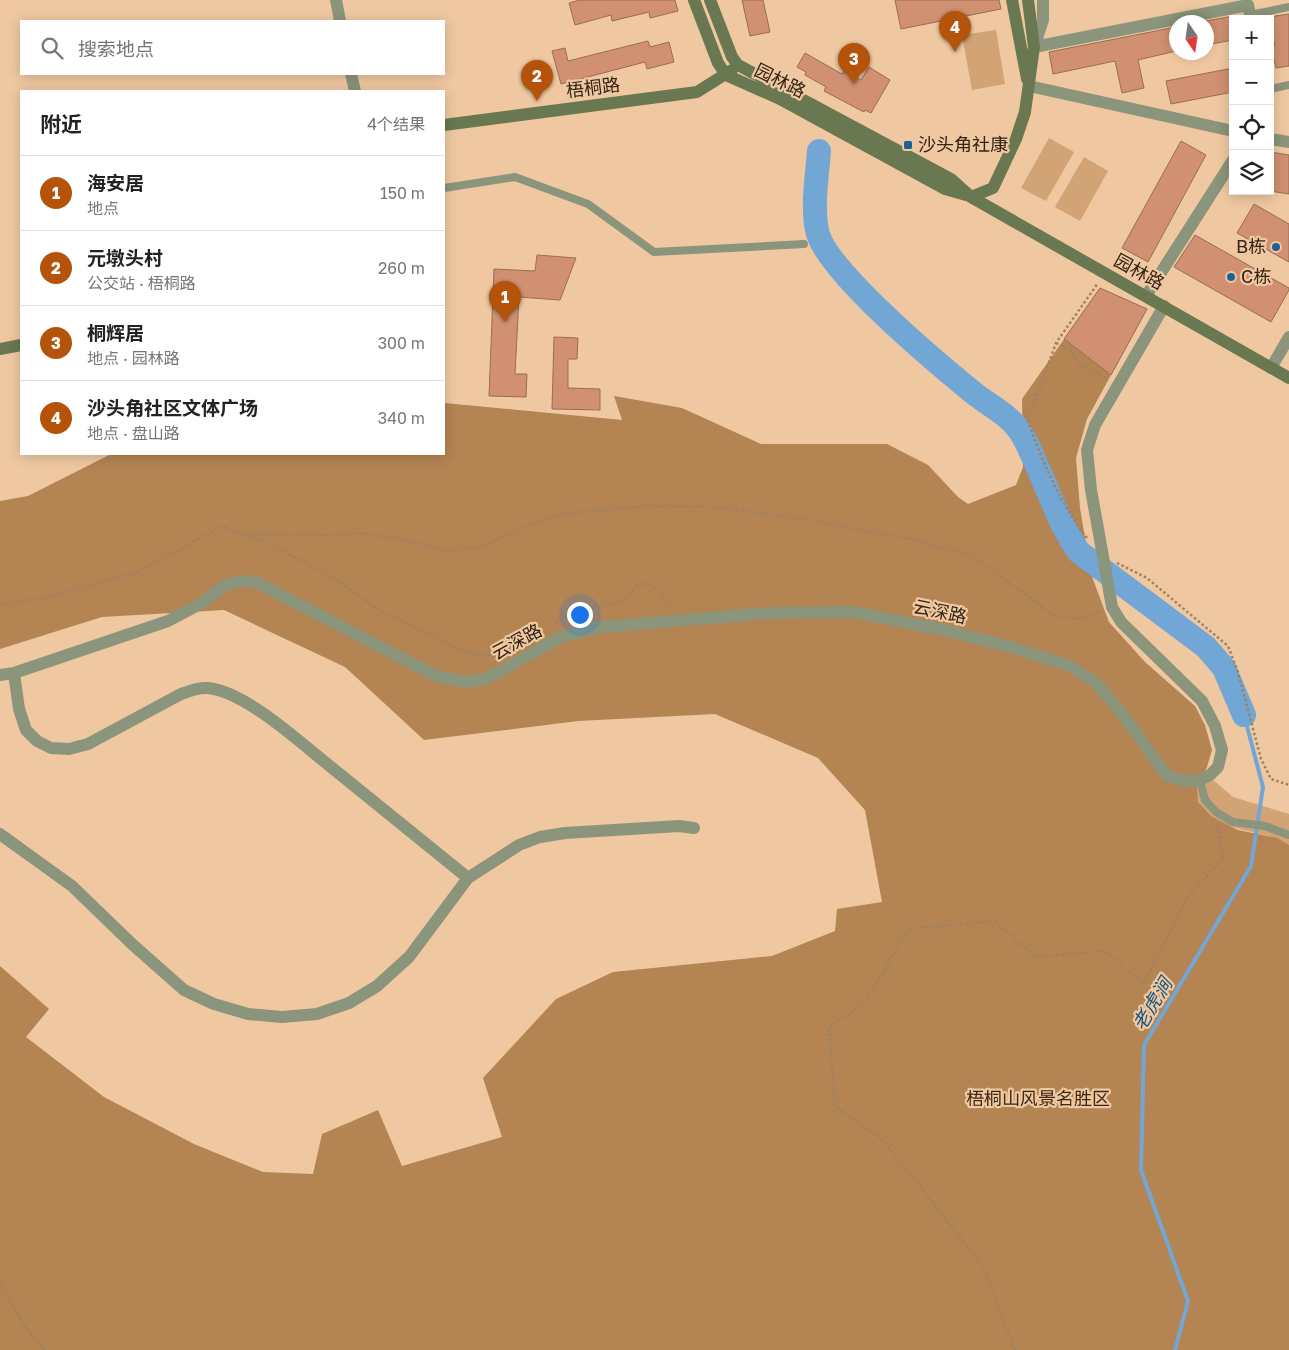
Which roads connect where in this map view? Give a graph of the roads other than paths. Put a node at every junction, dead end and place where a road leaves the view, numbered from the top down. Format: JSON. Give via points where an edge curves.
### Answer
{"nodes":[{"id":1,"x":336,"y":0,"type":"edge"},
{"id":2,"x":694,"y":0,"type":"edge"},
{"id":3,"x":710,"y":0,"type":"edge"},
{"id":4,"x":1012,"y":0,"type":"edge"},
{"id":5,"x":1028,"y":0,"type":"edge"},
{"id":6,"x":1043,"y":0,"type":"edge"},
{"id":7,"x":1289,"y":7,"type":"edge"},
{"id":8,"x":1251,"y":10,"type":"edge"},
{"id":9,"x":340,"y":20,"type":"edge"},
{"id":10,"x":1034,"y":47,"type":"junction"},
{"id":11,"x":738,"y":65,"type":"junction"},
{"id":12,"x":351,"y":75,"type":"edge"},
{"id":13,"x":726,"y":75,"type":"junction"},
{"id":14,"x":1289,"y":85,"type":"edge"},
{"id":15,"x":1029,"y":86,"type":"junction"},
{"id":16,"x":1274,"y":87,"type":"edge"},
{"id":17,"x":355,"y":90,"type":"edge"},
{"id":18,"x":445,"y":125,"type":"edge"},
{"id":19,"x":1229,"y":130,"type":"edge"},
{"id":20,"x":1274,"y":140,"type":"edge"},
{"id":21,"x":1289,"y":142,"type":"edge"},
{"id":22,"x":1229,"y":166,"type":"edge"},
{"id":23,"x":445,"y":188,"type":"edge"},
{"id":24,"x":971,"y":197,"type":"junction"},
{"id":25,"x":804,"y":244,"type":"dead end"},
{"id":26,"x":1146,"y":296,"type":"junction"},
{"id":27,"x":1164,"y":306,"type":"junction"},
{"id":28,"x":1289,"y":337,"type":"edge"},
{"id":29,"x":20,"y":345,"type":"edge"},
{"id":30,"x":0,"y":349,"type":"edge"},
{"id":31,"x":1271,"y":368,"type":"junction"},
{"id":32,"x":1289,"y":378,"type":"edge"},
{"id":33,"x":14,"y":673,"type":"junction"},
{"id":34,"x":0,"y":675,"type":"edge"},
{"id":35,"x":1200,"y":780,"type":"junction"},
{"id":36,"x":694,"y":828,"type":"dead end"},
{"id":37,"x":0,"y":834,"type":"edge"},
{"id":38,"x":1289,"y":835,"type":"edge"},
{"id":39,"x":468,"y":878,"type":"junction"}],
"edges":[{"from":1,"to":9,"type":"street"},
{"from":2,"to":13,"type":"main road","name":"园林路","via":[[718,63]]},
{"from":3,"to":11,"type":"main road","name":"园林路"},
{"from":4,"to":15,"type":"main road"},
{"from":5,"to":10,"type":"main road"},
{"from":6,"to":10,"type":"street","via":[[1043,20]]},
{"from":7,"to":8,"type":"lane"},
{"from":8,"to":10,"type":"street"},
{"from":10,"to":15,"type":"main road"},
{"from":11,"to":13,"type":"main road","name":"梧桐路"},
{"from":11,"to":24,"type":"main road","name":"园林路","via":[[951,179]]},
{"from":12,"to":17,"type":"street"},
{"from":13,"to":18,"type":"main road","name":"梧桐路","via":[[697,92]]},
{"from":13,"to":24,"type":"main road","name":"园林路","via":[[780,99],[945,189]]},
{"from":14,"to":16,"type":"lane"},
{"from":15,"to":19,"type":"street"},
{"from":15,"to":24,"type":"main road","via":[[1016,139],[993,188]]},
{"from":20,"to":21,"type":"street"},
{"from":22,"to":26,"type":"street"},
{"from":23,"to":25,"type":"lane","via":[[515,177],[588,204],[654,252]]},
{"from":24,"to":26,"type":"main road","name":"园林路"},
{"from":26,"to":27,"type":"main road","name":"园林路"},
{"from":27,"to":31,"type":"main road","name":"园林路"},
{"from":27,"to":35,"type":"street","bridge":true,"via":[[1095,424],[1087,450],[1112,607],[1121,622],[1202,700],[1215,726],[1222,750],[1218,767]]},
{"from":28,"to":31,"type":"street"},
{"from":29,"to":30,"type":"main road"},
{"from":31,"to":32,"type":"main road","name":"园林路"},
{"from":33,"to":34,"type":"street","name":"云深路"},
{"from":33,"to":35,"type":"street","name":"云深路","via":[[168,621],[202,603],[226,585],[242,581],[258,583],[436,676],[466,682],[486,679],[561,637],[601,627],[771,613],[853,612],[939,628],[1070,666],[1096,683],[1168,776],[1186,781]]},
{"from":33,"to":39,"type":"street","via":[[19,709],[26,730],[37,742],[51,748],[69,749],[88,744],[197,688],[232,695],[288,732]]},
{"from":35,"to":38,"type":"lane","via":[[1205,800],[1216,812],[1234,822],[1265,826]]},
{"from":36,"to":39,"type":"street","via":[[679,826],[575,832],[540,837],[518,845]]},
{"from":37,"to":39,"type":"street","via":[[72,886],[184,990],[214,1004],[248,1014],[282,1017],[317,1014],[349,1003],[377,986],[409,957]]}]}
